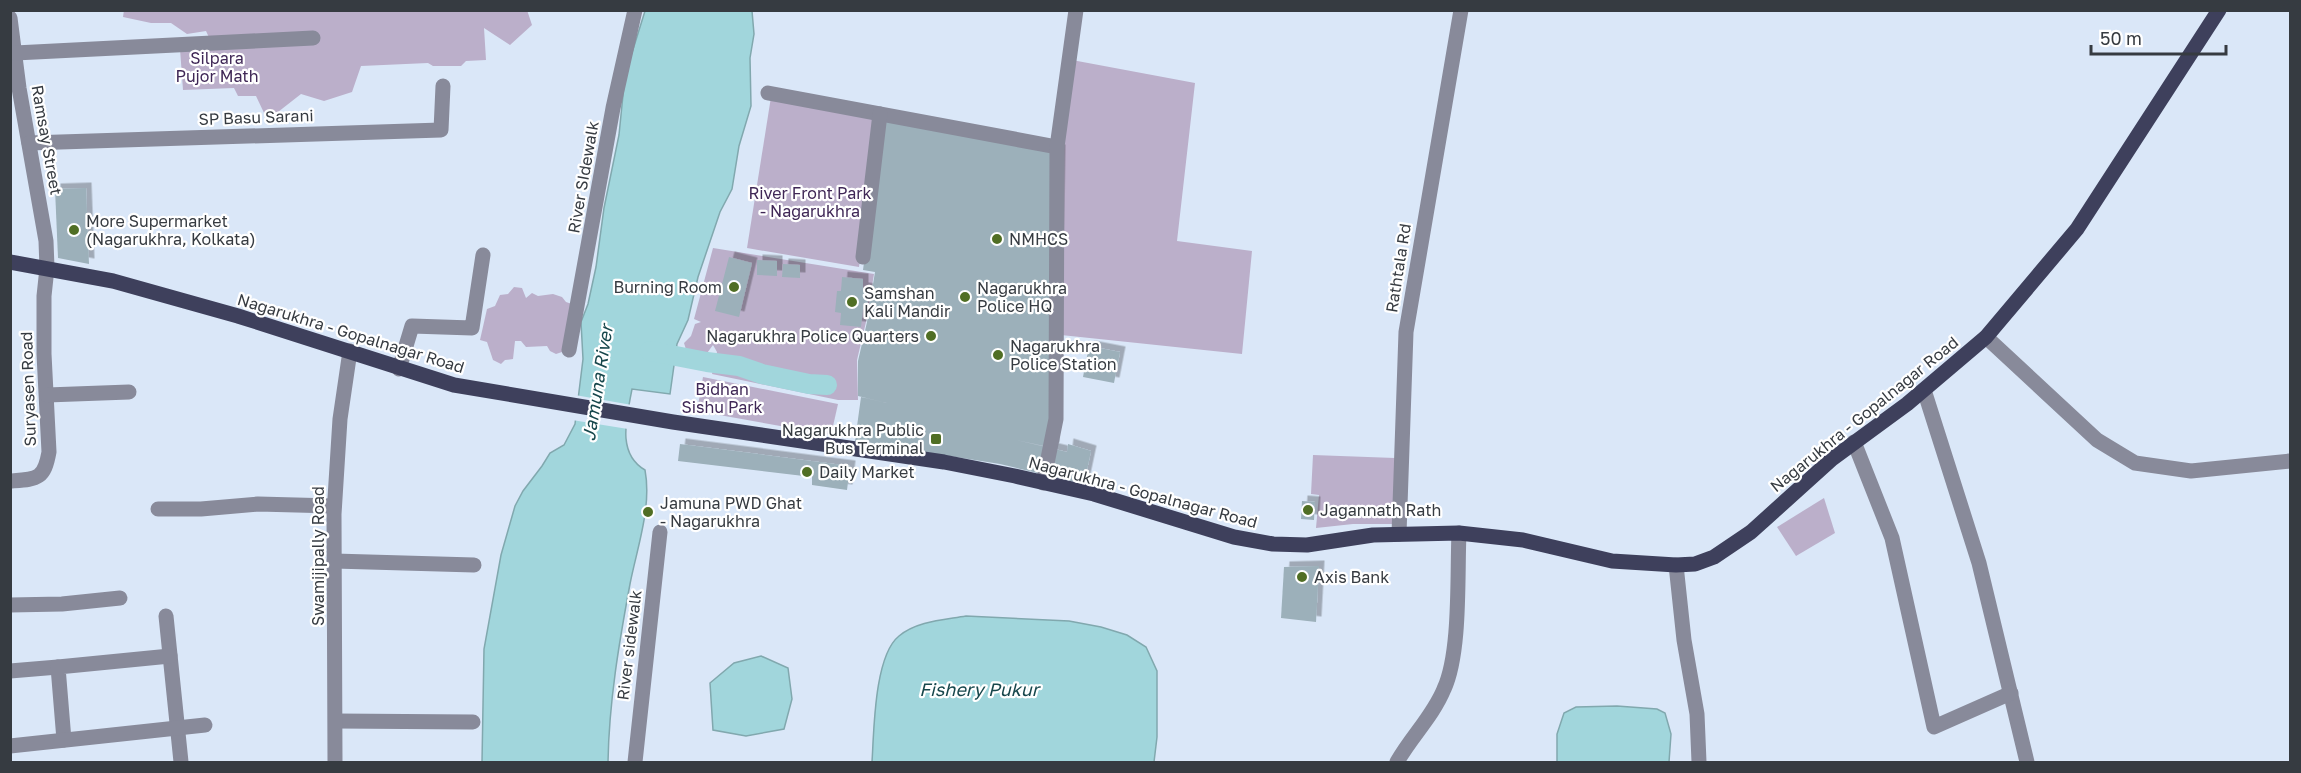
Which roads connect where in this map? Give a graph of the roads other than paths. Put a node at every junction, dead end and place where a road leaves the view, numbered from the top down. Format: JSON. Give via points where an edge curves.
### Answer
{"nodes":[{"id":1,"x":635,"y":10,"type":"edge"},
{"id":2,"x":1076,"y":10,"type":"edge"},
{"id":3,"x":1461,"y":10,"type":"edge"},
{"id":4,"x":2219,"y":10,"type":"edge"},
{"id":5,"x":10,"y":18,"type":"edge"},
{"id":6,"x":313,"y":38,"type":"dead end"},
{"id":7,"x":15,"y":53,"type":"junction"},
{"id":8,"x":443,"y":86,"type":"dead end"},
{"id":9,"x":768,"y":93,"type":"dead end"},
{"id":10,"x":880,"y":114,"type":"junction"},
{"id":11,"x":28,"y":143,"type":"junction"},
{"id":12,"x":1057,"y":147,"type":"junction"},
{"id":13,"x":483,"y":255,"type":"dead end"},
{"id":14,"x":863,"y":257,"type":"dead end"},
{"id":15,"x":10,"y":262,"type":"edge"},
{"id":16,"x":47,"y":268,"type":"junction"},
{"id":17,"x":1986,"y":337,"type":"junction"},
{"id":18,"x":569,"y":350,"type":"dead end"},
{"id":19,"x":350,"y":351,"type":"junction"},
{"id":20,"x":399,"y":369,"type":"junction"},
{"id":21,"x":1923,"y":390,"type":"junction"},
{"id":22,"x":129,"y":392,"type":"dead end"},
{"id":23,"x":47,"y":395,"type":"junction"},
{"id":24,"x":1854,"y":442,"type":"junction"},
{"id":25,"x":2290,"y":461,"type":"edge"},
{"id":26,"x":10,"y":481,"type":"edge"},
{"id":27,"x":1043,"y":483,"type":"junction"},
{"id":28,"x":334,"y":506,"type":"junction"},
{"id":29,"x":158,"y":509,"type":"dead end"},
{"id":30,"x":660,"y":532,"type":"dead end"},
{"id":31,"x":1459,"y":533,"type":"junction"},
{"id":32,"x":1400,"y":534,"type":"junction"},
{"id":33,"x":334,"y":561,"type":"junction"},
{"id":34,"x":474,"y":565,"type":"dead end"},
{"id":35,"x":1676,"y":565,"type":"junction"},
{"id":36,"x":120,"y":598,"type":"dead end"},
{"id":37,"x":10,"y":605,"type":"edge"},
{"id":38,"x":166,"y":616,"type":"dead end"},
{"id":39,"x":170,"y":656,"type":"junction"},
{"id":40,"x":58,"y":667,"type":"junction"},
{"id":41,"x":10,"y":671,"type":"edge"},
{"id":42,"x":2011,"y":693,"type":"junction"},
{"id":43,"x":336,"y":721,"type":"junction"},
{"id":44,"x":473,"y":722,"type":"dead end"},
{"id":45,"x":205,"y":725,"type":"dead end"},
{"id":46,"x":177,"y":728,"type":"junction"},
{"id":47,"x":64,"y":740,"type":"junction"},
{"id":48,"x":10,"y":746,"type":"edge"},
{"id":49,"x":181,"y":762,"type":"edge"},
{"id":50,"x":335,"y":762,"type":"edge"},
{"id":51,"x":635,"y":762,"type":"edge"},
{"id":52,"x":1397,"y":762,"type":"edge"},
{"id":53,"x":1700,"y":762,"type":"edge"},
{"id":54,"x":2027,"y":762,"type":"edge"}],
"edges":[{"from":1,"to":18,"type":"street","name":"River SIdewalk"},
{"from":2,"to":12,"type":"street"},
{"from":3,"to":32,"type":"street","name":"Rathtala Rd","via":[[1406,333]]},
{"from":4,"to":17,"type":"main road","name":"Nagarukhra - Gopalnagar Road","via":[[2077,229]]},
{"from":5,"to":7,"type":"street","name":"Ramsay Street"},
{"from":6,"to":7,"type":"street"},
{"from":7,"to":11,"type":"street","name":"Ramsay Street"},
{"from":8,"to":11,"type":"street","name":"SP Basu Sarani","via":[[441,130]]},
{"from":9,"to":10,"type":"street"},
{"from":10,"to":12,"type":"street"},
{"from":10,"to":14,"type":"street"},
{"from":11,"to":16,"type":"street","name":"Ramsay Street","via":[[46,241]]},
{"from":12,"to":27,"type":"street","via":[[1056,419]]},
{"from":13,"to":20,"type":"street","via":[[472,328],[412,326]]},
{"from":15,"to":16,"type":"main road","name":"Nagarukhra - Gopalnagar Road"},
{"from":16,"to":19,"type":"main road","name":"Nagarukhra - Gopalnagar Road","via":[[113,281]]},
{"from":16,"to":23,"type":"street","name":"Suryasen Road","via":[[43,323]]},
{"from":17,"to":21,"type":"main road","name":"Nagarukhra - Gopalnagar Road"},
{"from":17,"to":25,"type":"street","via":[[2097,440],[2135,463],[2191,471]]},
{"from":19,"to":20,"type":"main road","name":"Nagarukhra - Gopalnagar Road"},
{"from":19,"to":28,"type":"street","name":"Swamijipally Road"},
{"from":20,"to":27,"type":"main road","name":"Nagarukhra - Gopalnagar Road","via":[[454,385],[541,402],[944,462]]},
{"from":21,"to":24,"type":"main road","name":"Nagarukhra - Gopalnagar Road"},
{"from":21,"to":42,"type":"street","via":[[1979,563]]},
{"from":22,"to":23,"type":"street"},
{"from":23,"to":26,"type":"street","name":"Suryasen Road","via":[[49,452],[43,473],[36,478]]},
{"from":24,"to":35,"type":"main road","name":"Nagarukhra - Gopalnagar Road","via":[[1751,532],[1714,557]]},
{"from":24,"to":42,"type":"street","via":[[1892,538],[1934,727]]},
{"from":27,"to":32,"type":"main road","name":"Nagarukhra - Gopalnagar Road","via":[[1104,497],[1234,537],[1273,544],[1307,545]]},
{"from":28,"to":29,"type":"street","via":[[258,504],[201,510]]},
{"from":28,"to":33,"type":"street","name":"Swamijipally Road"},
{"from":30,"to":51,"type":"street","name":"River sidewalk"},
{"from":31,"to":32,"type":"main road","name":"Nagarukhra - Gopalnagar Road"},
{"from":31,"to":35,"type":"main road","name":"Nagarukhra - Gopalnagar Road","via":[[1523,540],[1612,561]]},
{"from":31,"to":52,"type":"street","via":[[1453,658],[1435,708]]},
{"from":33,"to":34,"type":"street"},
{"from":33,"to":43,"type":"street","name":"Swamijipally Road"},
{"from":35,"to":53,"type":"street"},
{"from":36,"to":37,"type":"street"},
{"from":38,"to":39,"type":"street"},
{"from":39,"to":40,"type":"street"},
{"from":39,"to":46,"type":"street"},
{"from":40,"to":41,"type":"street"},
{"from":40,"to":47,"type":"street"},
{"from":42,"to":54,"type":"street"},
{"from":43,"to":44,"type":"street"},
{"from":43,"to":50,"type":"street","name":"Swamijipally Road"},
{"from":45,"to":46,"type":"street"},
{"from":46,"to":47,"type":"street"},
{"from":46,"to":49,"type":"street"},
{"from":47,"to":48,"type":"street"}]}
